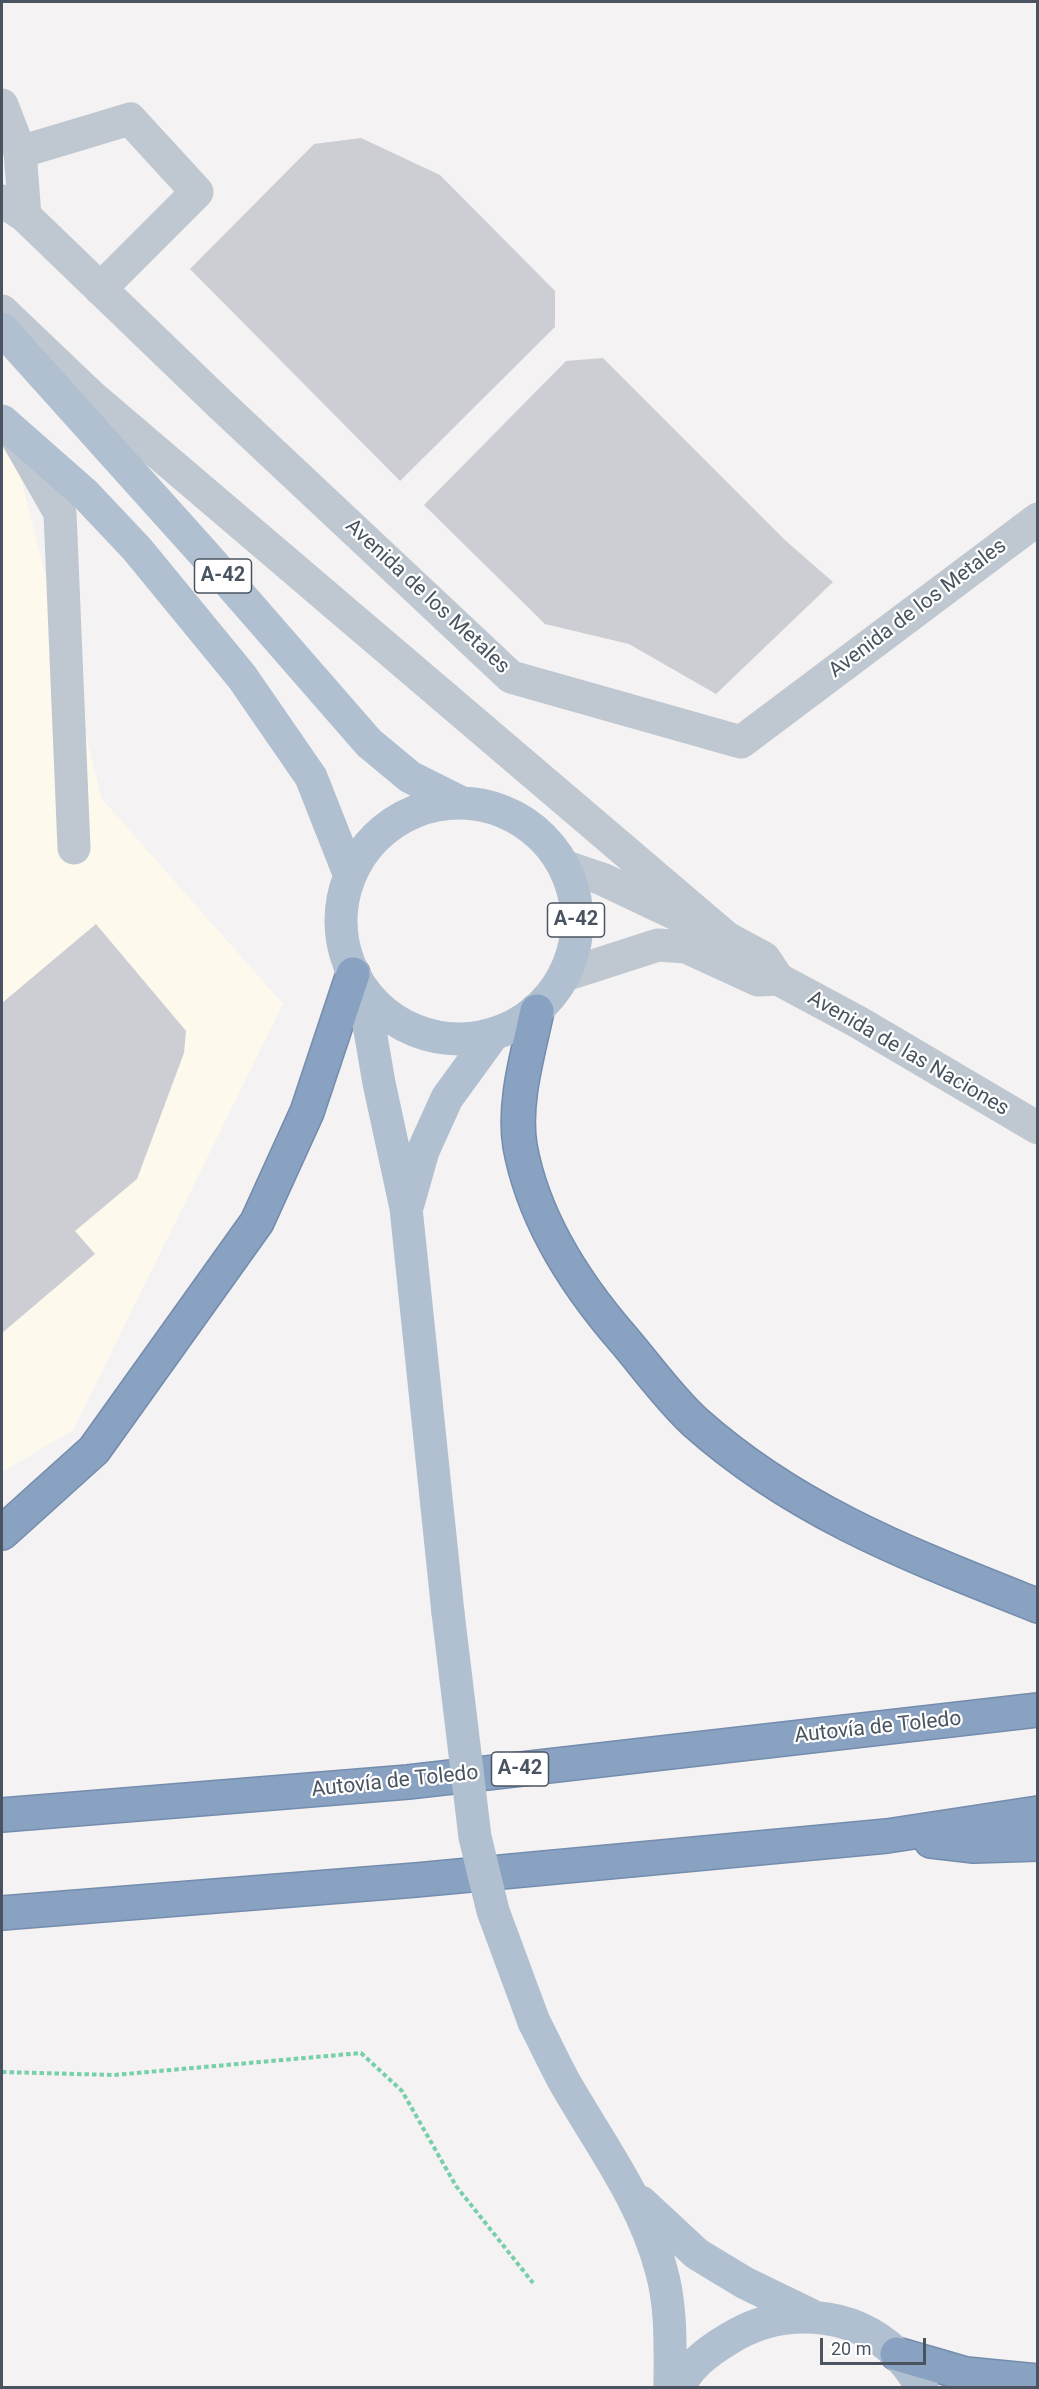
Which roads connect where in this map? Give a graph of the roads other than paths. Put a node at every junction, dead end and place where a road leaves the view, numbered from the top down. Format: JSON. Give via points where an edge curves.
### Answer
{"nodes":[{"id":1,"x":2,"y":105,"type":"edge"},
{"id":2,"x":20,"y":152,"type":"junction"},
{"id":3,"x":13,"y":208,"type":"edge"},
{"id":4,"x":100,"y":289,"type":"junction"},
{"id":5,"x":2,"y":311,"type":"edge"},
{"id":6,"x":2,"y":329,"type":"edge"},
{"id":7,"x":7,"y":425,"type":"edge"},
{"id":8,"x":1038,"y":519,"type":"edge"},
{"id":9,"x":460,"y":802,"type":"junction"},
{"id":10,"x":75,"y":848,"type":"dead end"},
{"id":11,"x":564,"y":866,"type":"junction"},
{"id":12,"x":350,"y":876,"type":"junction"},
{"id":13,"x":727,"y":938,"type":"junction"},
{"id":14,"x":565,"y":975,"type":"junction"},
{"id":15,"x":778,"y":979,"type":"junction"},
{"id":16,"x":358,"y":982,"type":"junction"},
{"id":17,"x":537,"y":1011,"type":"junction"},
{"id":18,"x":492,"y":1036,"type":"junction"},
{"id":19,"x":1038,"y":1128,"type":"edge"},
{"id":20,"x":406,"y":1208,"type":"junction"},
{"id":21,"x":2,"y":1533,"type":"edge"},
{"id":22,"x":1038,"y":1606,"type":"edge"},
{"id":23,"x":1038,"y":1710,"type":"edge"},
{"id":24,"x":1038,"y":1813,"type":"edge"},
{"id":25,"x":2,"y":1815,"type":"edge"},
{"id":26,"x":887,"y":1836,"type":"junction"},
{"id":27,"x":1038,"y":1844,"type":"edge"},
{"id":28,"x":2,"y":1913,"type":"edge"},
{"id":29,"x":630,"y":2192,"type":"junction"},
{"id":30,"x":813,"y":2316,"type":"junction"},
{"id":31,"x":897,"y":2354,"type":"junction"},
{"id":32,"x":1038,"y":2381,"type":"edge"},
{"id":33,"x":670,"y":2388,"type":"edge"},
{"id":34,"x":678,"y":2388,"type":"edge"},
{"id":35,"x":922,"y":2388,"type":"edge"}],
"edges":[{"from":1,"to":2,"type":"street"},
{"from":2,"to":3,"type":"street"},
{"from":2,"to":4,"type":"street","via":[[130,119],[197,192]]},
{"from":3,"to":4,"type":"street","name":"Avenida de los Metales"},
{"from":4,"to":8,"type":"street","name":"Avenida de los Metales","via":[[511,677],[741,742]]},
{"from":5,"to":13,"type":"street","via":[[99,403]]},
{"from":6,"to":9,"type":"main road","number":"A-42","via":[[369,743],[411,777]]},
{"from":7,"to":10,"type":"street","via":[[60,513]]},
{"from":7,"to":12,"type":"main road","number":"A-42","via":[[86,495],[137,549],[242,677],[311,777]]},
{"from":9,"to":11,"type":"main road","number":"A-42","via":[[489,806],[516,817],[544,838]]},
{"from":9,"to":12,"type":"main road","number":"A-42","via":[[425,807],[393,822],[368,846]]},
{"from":11,"to":13,"type":"street","via":[[602,879]]},
{"from":11,"to":14,"type":"main road","number":"A-42","via":[[576,896],[576,938]]},
{"from":12,"to":16,"type":"main road","number":"A-42","via":[[341,909],[342,942]]},
{"from":13,"to":15,"type":"street","via":[[764,958]]},
{"from":14,"to":15,"type":"street","via":[[658,945],[686,947],[758,980]]},
{"from":14,"to":17,"type":"main road","number":"A-42"},
{"from":15,"to":19,"type":"street","name":"Avenida de las Naciones"},
{"from":16,"to":18,"type":"main road","number":"A-42","via":[[378,1008],[417,1032],[455,1040]]},
{"from":16,"to":20,"type":"main road"},
{"from":16,"to":21,"type":"highway","via":[[307,1112],[257,1222],[94,1450]]},
{"from":17,"to":18,"type":"main road","number":"A-42"},
{"from":17,"to":22,"type":"highway","via":[[520,1094],[520,1144],[532,1194],[567,1264],[608,1322],[694,1421],[745,1462],[811,1506],[890,1547]]},
{"from":18,"to":20,"type":"main road","via":[[447,1098],[423,1151]]},
{"from":20,"to":29,"type":"main road","bridge":true,"via":[[447,1613],[475,1838],[493,1911],[534,2022]]},
{"from":23,"to":25,"type":"highway","name":"Autovía de Toledo","number":"A-42","via":[[408,1782]]},
{"from":24,"to":26,"type":"highway"},
{"from":26,"to":27,"type":"highway","via":[[974,1846]]},
{"from":26,"to":28,"type":"highway","via":[[405,1881]]},
{"from":29,"to":30,"type":"main road","via":[[697,2254]]},
{"from":29,"to":33,"type":"main road","via":[[662,2272],[670,2334]]},
{"from":30,"to":31,"type":"main road","via":[[854,2327]]},
{"from":30,"to":34,"type":"main road","via":[[784,2316],[738,2332],[707,2352],[685,2374]]},
{"from":31,"to":32,"type":"highway","via":[[966,2374]]},
{"from":31,"to":35,"type":"main road"}]}
